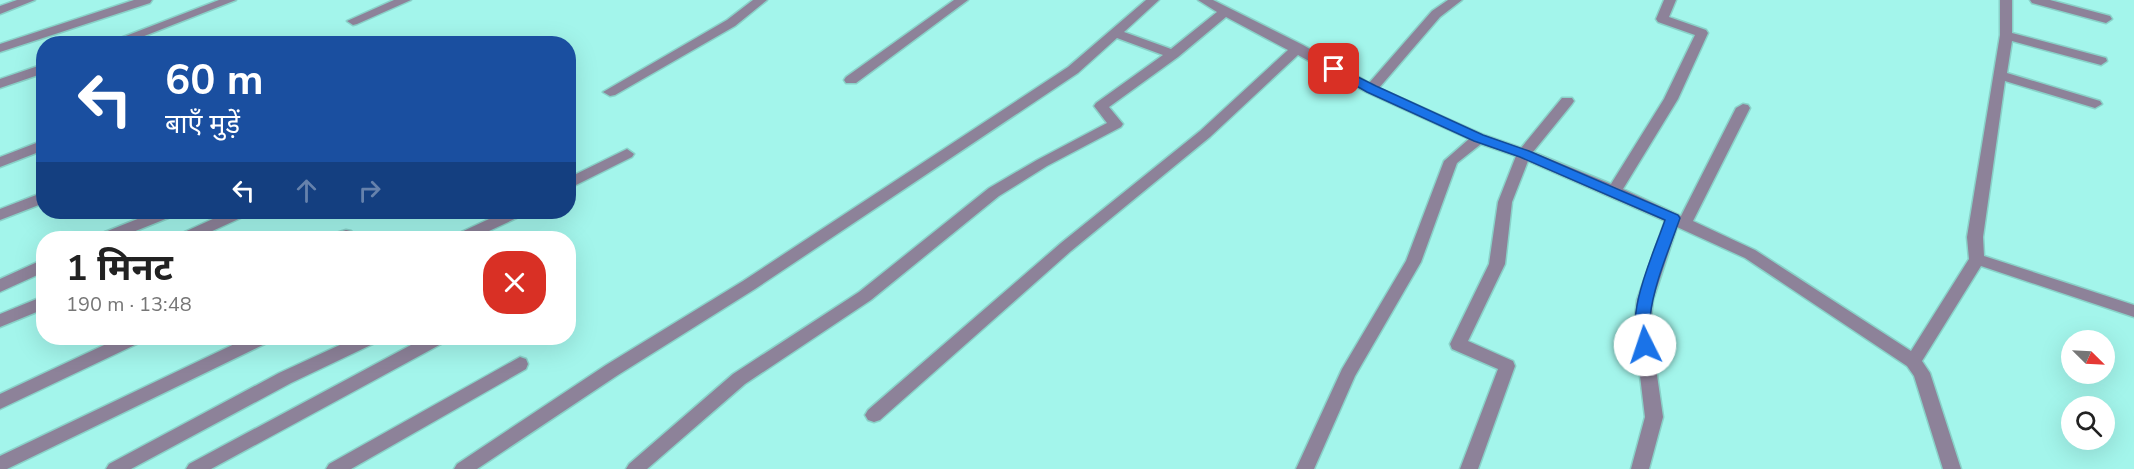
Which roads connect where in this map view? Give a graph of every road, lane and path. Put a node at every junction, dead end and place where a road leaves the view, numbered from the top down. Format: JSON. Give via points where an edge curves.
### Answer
{"nodes":[{"id":1,"x":29,"y":0,"type":"edge"},
{"id":2,"x":146,"y":0,"type":"edge"},
{"id":3,"x":230,"y":0,"type":"edge"},
{"id":4,"x":405,"y":0,"type":"edge"},
{"id":5,"x":761,"y":0,"type":"edge"},
{"id":6,"x":962,"y":0,"type":"edge"},
{"id":7,"x":1153,"y":0,"type":"edge"},
{"id":8,"x":1204,"y":0,"type":"edge"},
{"id":9,"x":1456,"y":0,"type":"edge"},
{"id":10,"x":1670,"y":0,"type":"edge"},
{"id":11,"x":2006,"y":0,"type":"edge"},
{"id":12,"x":2036,"y":0,"type":"edge"},
{"id":13,"x":0,"y":10,"type":"edge"},
{"id":14,"x":1225,"y":11,"type":"junction"},
{"id":15,"x":2106,"y":19,"type":"dead end"},
{"id":16,"x":352,"y":21,"type":"dead end"},
{"id":17,"x":1115,"y":33,"type":"junction"},
{"id":18,"x":2006,"y":35,"type":"junction"},
{"id":19,"x":36,"y":36,"type":"edge"},
{"id":20,"x":36,"y":36,"type":"edge"},
{"id":21,"x":133,"y":36,"type":"edge"},
{"id":22,"x":0,"y":48,"type":"edge"},
{"id":23,"x":1298,"y":48,"type":"junction"},
{"id":24,"x":1173,"y":54,"type":"junction"},
{"id":25,"x":2102,"y":61,"type":"dead end"},
{"id":26,"x":36,"y":71,"type":"edge"},
{"id":27,"x":1999,"y":75,"type":"junction"},
{"id":28,"x":851,"y":80,"type":"dead end"},
{"id":29,"x":0,"y":84,"type":"edge"},
{"id":30,"x":1371,"y":89,"type":"junction"},
{"id":31,"x":610,"y":92,"type":"dead end"},
{"id":32,"x":1568,"y":101,"type":"dead end"},
{"id":33,"x":2096,"y":104,"type":"dead end"},
{"id":34,"x":1743,"y":108,"type":"dead end"},
{"id":35,"x":1479,"y":138,"type":"junction"},
{"id":36,"x":36,"y":148,"type":"edge"},
{"id":37,"x":627,"y":154,"type":"dead end"},
{"id":38,"x":1524,"y":154,"type":"junction"},
{"id":39,"x":0,"y":162,"type":"edge"},
{"id":40,"x":576,"y":180,"type":"edge"},
{"id":41,"x":1614,"y":191,"type":"junction"},
{"id":42,"x":36,"y":200,"type":"edge"},
{"id":43,"x":0,"y":215,"type":"edge"},
{"id":44,"x":151,"y":219,"type":"edge"},
{"id":45,"x":225,"y":219,"type":"edge"},
{"id":46,"x":501,"y":219,"type":"edge"},
{"id":47,"x":1679,"y":221,"type":"junction"},
{"id":48,"x":122,"y":231,"type":"edge"},
{"id":49,"x":199,"y":231,"type":"edge"},
{"id":50,"x":477,"y":231,"type":"edge"},
{"id":51,"x":1977,"y":259,"type":"junction"},
{"id":52,"x":36,"y":269,"type":"edge"},
{"id":53,"x":0,"y":286,"type":"edge"},
{"id":54,"x":36,"y":305,"type":"edge"},
{"id":55,"x":2134,"y":311,"type":"edge"},
{"id":56,"x":0,"y":321,"type":"edge"},
{"id":57,"x":119,"y":345,"type":"edge"},
{"id":58,"x":246,"y":345,"type":"edge"},
{"id":59,"x":354,"y":345,"type":"edge"},
{"id":60,"x":424,"y":345,"type":"edge"},
{"id":61,"x":1913,"y":361,"type":"junction"},
{"id":62,"x":520,"y":364,"type":"dead end"},
{"id":63,"x":0,"y":402,"type":"edge"},
{"id":64,"x":874,"y":415,"type":"dead end"},
{"id":65,"x":0,"y":464,"type":"edge"},
{"id":66,"x":115,"y":469,"type":"edge"},
{"id":67,"x":195,"y":469,"type":"edge"},
{"id":68,"x":335,"y":469,"type":"edge"},
{"id":69,"x":462,"y":469,"type":"edge"},
{"id":70,"x":635,"y":469,"type":"edge"},
{"id":71,"x":1305,"y":469,"type":"edge"},
{"id":72,"x":1469,"y":469,"type":"edge"},
{"id":73,"x":1640,"y":469,"type":"edge"},
{"id":74,"x":1952,"y":469,"type":"edge"}],
"edges":[{"from":1,"to":13,"type":"street"},
{"from":2,"to":19,"type":"street"},
{"from":3,"to":21,"type":"street"},
{"from":4,"to":16,"type":"street"},
{"from":5,"to":31,"type":"street","via":[[730,23]]},
{"from":6,"to":28,"type":"street"},
{"from":7,"to":17,"type":"street"},
{"from":8,"to":14,"type":"street"},
{"from":9,"to":30,"type":"street","via":[[1436,15]]},
{"from":10,"to":41,"type":"street","via":[[1662,19],[1702,33],[1671,99]]},
{"from":11,"to":18,"type":"street"},
{"from":12,"to":15,"type":"street"},
{"from":14,"to":23,"type":"street"},
{"from":14,"to":24,"type":"street"},
{"from":17,"to":24,"type":"street"},
{"from":17,"to":69,"type":"street","via":[[1073,70],[938,162]]},
{"from":18,"to":25,"type":"street"},
{"from":18,"to":27,"type":"street"},
{"from":20,"to":22,"type":"street"},
{"from":23,"to":30,"type":"street"},
{"from":23,"to":64,"type":"street","via":[[1205,134],[1066,247]]},
{"from":24,"to":70,"type":"street","via":[[1101,106],[1116,124],[994,192],[865,296],[739,379]]},
{"from":26,"to":29,"type":"street"},
{"from":27,"to":33,"type":"street"},
{"from":27,"to":51,"type":"street","via":[[1975,237]]},
{"from":30,"to":35,"type":"street"},
{"from":32,"to":38,"type":"street"},
{"from":34,"to":47,"type":"street"},
{"from":35,"to":38,"type":"street"},
{"from":35,"to":71,"type":"street","via":[[1451,161],[1413,262],[1348,374]]},
{"from":36,"to":39,"type":"street"},
{"from":37,"to":40,"type":"street"},
{"from":38,"to":41,"type":"street"},
{"from":38,"to":72,"type":"street","via":[[1505,202],[1497,264],[1458,344],[1507,366]]},
{"from":41,"to":47,"type":"street"},
{"from":42,"to":43,"type":"street"},
{"from":44,"to":48,"type":"street"},
{"from":45,"to":49,"type":"street"},
{"from":46,"to":50,"type":"street"},
{"from":47,"to":61,"type":"street","via":[[1750,254]]},
{"from":47,"to":73,"type":"street","via":[[1645,300],[1642,326],[1654,417]]},
{"from":51,"to":55,"type":"street"},
{"from":51,"to":61,"type":"street"},
{"from":52,"to":53,"type":"street"},
{"from":54,"to":56,"type":"street"},
{"from":57,"to":63,"type":"street"},
{"from":58,"to":65,"type":"street"},
{"from":59,"to":66,"type":"street"},
{"from":60,"to":67,"type":"street"},
{"from":61,"to":74,"type":"street","via":[[1922,373]]},
{"from":62,"to":68,"type":"street"}]}
